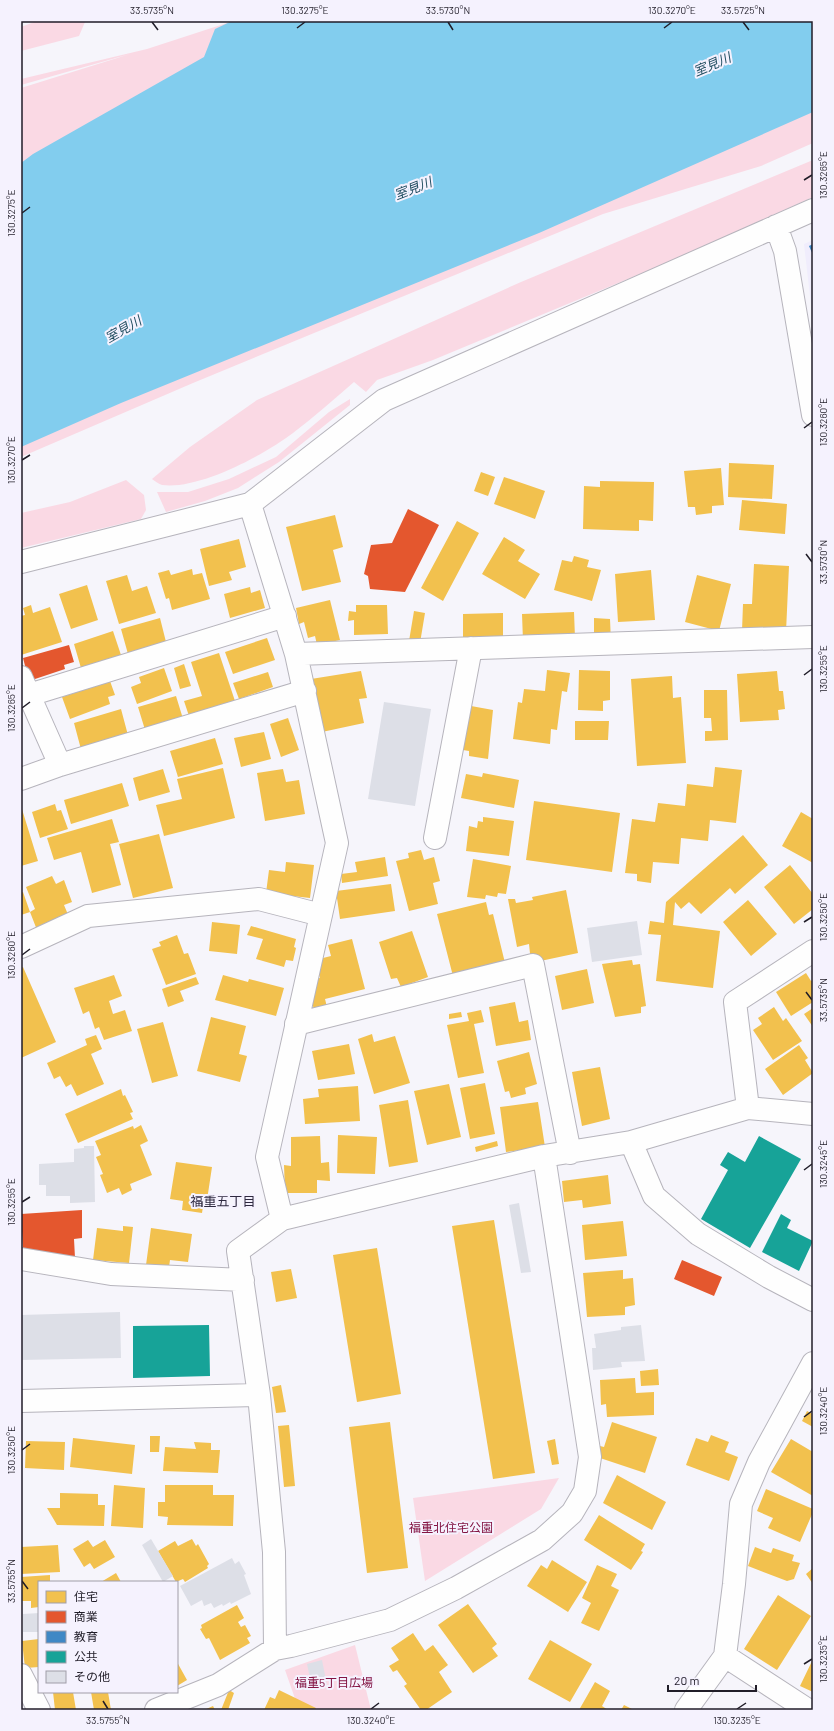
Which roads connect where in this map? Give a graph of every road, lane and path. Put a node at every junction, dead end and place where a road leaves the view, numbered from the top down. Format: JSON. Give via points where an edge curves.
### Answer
{"nodes":[{"id":1,"x":813,"y":210,"type":"edge"},
{"id":2,"x":776,"y":226,"type":"junction"},
{"id":3,"x":813,"y":415,"type":"edge"},
{"id":4,"x":250,"y":504,"type":"junction"},
{"id":5,"x":21,"y":562,"type":"edge"},
{"id":6,"x":285,"y":616,"type":"junction"},
{"id":7,"x":813,"y":637,"type":"edge"},
{"id":8,"x":470,"y":648,"type":"junction"},
{"id":9,"x":296,"y":654,"type":"junction"},
{"id":10,"x":25,"y":686,"type":"edge"},
{"id":11,"x":305,"y":691,"type":"junction"},
{"id":12,"x":60,"y":765,"type":"junction"},
{"id":13,"x":21,"y":779,"type":"edge"},
{"id":14,"x":435,"y":838,"type":"dead end"},
{"id":15,"x":321,"y":915,"type":"junction"},
{"id":16,"x":21,"y":947,"type":"edge"},
{"id":17,"x":813,"y":951,"type":"edge"},
{"id":18,"x":296,"y":1024,"type":"junction"},
{"id":19,"x":748,"y":1108,"type":"junction"},
{"id":20,"x":813,"y":1114,"type":"edge"},
{"id":21,"x":631,"y":1142,"type":"junction"},
{"id":22,"x":570,"y":1153,"type":"junction"},
{"id":23,"x":544,"y":1156,"type":"junction"},
{"id":24,"x":282,"y":1219,"type":"junction"},
{"id":25,"x":21,"y":1259,"type":"edge"},
{"id":26,"x":243,"y":1280,"type":"junction"},
{"id":27,"x":813,"y":1300,"type":"edge"},
{"id":28,"x":813,"y":1363,"type":"edge"},
{"id":29,"x":259,"y":1395,"type":"junction"},
{"id":30,"x":21,"y":1401,"type":"edge"},
{"id":31,"x":275,"y":1649,"type":"junction"},
{"id":32,"x":725,"y":1656,"type":"junction"},
{"id":33,"x":21,"y":1675,"type":"edge"},
{"id":34,"x":39,"y":1710,"type":"edge"},
{"id":35,"x":156,"y":1710,"type":"edge"},
{"id":36,"x":686,"y":1710,"type":"edge"},
{"id":37,"x":808,"y":1710,"type":"edge"}],
"edges":[{"from":1,"to":2,"type":"street"},
{"from":2,"to":3,"type":"street","via":[[785,251]]},
{"from":2,"to":4,"type":"street","via":[[384,400]]},
{"from":4,"to":5,"type":"street"},
{"from":4,"to":6,"type":"street"},
{"from":6,"to":9,"type":"street"},
{"from":6,"to":10,"type":"street"},
{"from":7,"to":8,"type":"street"},
{"from":8,"to":9,"type":"street"},
{"from":8,"to":14,"type":"street"},
{"from":9,"to":11,"type":"street"},
{"from":10,"to":12,"type":"street"},
{"from":11,"to":12,"type":"street"},
{"from":11,"to":15,"type":"street","via":[[337,843]]},
{"from":12,"to":13,"type":"street"},
{"from":15,"to":16,"type":"street","via":[[259,899],[88,916]]},
{"from":15,"to":18,"type":"street"},
{"from":17,"to":19,"type":"street","via":[[735,1002]]},
{"from":18,"to":22,"type":"street","via":[[533,965]]},
{"from":18,"to":24,"type":"street","via":[[267,1157]]},
{"from":19,"to":20,"type":"street"},
{"from":19,"to":21,"type":"street"},
{"from":21,"to":22,"type":"street"},
{"from":21,"to":27,"type":"street","via":[[654,1196],[698,1234]]},
{"from":22,"to":23,"type":"street"},
{"from":23,"to":24,"type":"street"},
{"from":23,"to":31,"type":"street","via":[[590,1457],[585,1491],[572,1513],[542,1540],[456,1588],[390,1620]]},
{"from":24,"to":26,"type":"street","via":[[238,1251]]},
{"from":25,"to":26,"type":"street","via":[[110,1274]]},
{"from":26,"to":29,"type":"street"},
{"from":28,"to":32,"type":"street","via":[[759,1462],[741,1504]]},
{"from":29,"to":30,"type":"street"},
{"from":29,"to":31,"type":"street","via":[[274,1552]]},
{"from":31,"to":35,"type":"street","via":[[218,1685]]},
{"from":32,"to":36,"type":"street"},
{"from":32,"to":37,"type":"street"},
{"from":33,"to":34,"type":"street"}]}
